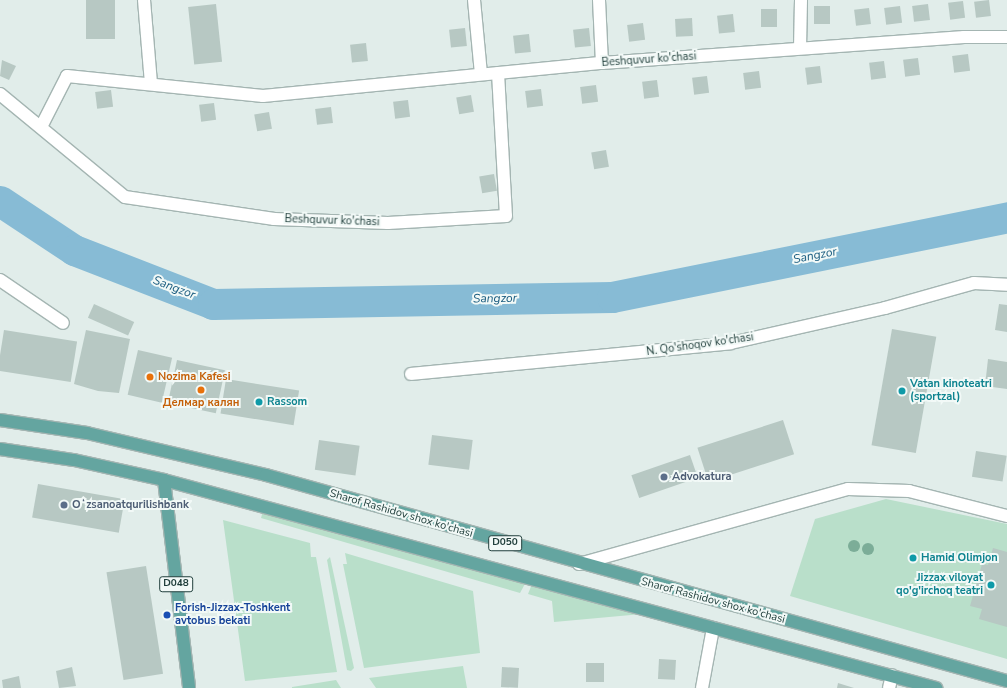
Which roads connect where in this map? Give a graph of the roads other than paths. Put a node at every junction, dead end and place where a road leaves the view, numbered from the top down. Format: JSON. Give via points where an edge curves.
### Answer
{"nodes":[{"id":1,"x":144,"y":0,"type":"edge"},
{"id":2,"x":474,"y":0,"type":"edge"},
{"id":3,"x":599,"y":0,"type":"edge"},
{"id":4,"x":801,"y":0,"type":"edge"},
{"id":5,"x":1007,"y":37,"type":"edge"},
{"id":6,"x":800,"y":48,"type":"junction"},
{"id":7,"x":602,"y":63,"type":"junction"},
{"id":8,"x":498,"y":73,"type":"junction"},
{"id":9,"x":481,"y":74,"type":"junction"},
{"id":10,"x":151,"y":83,"type":"junction"},
{"id":11,"x":0,"y":94,"type":"edge"},
{"id":12,"x":40,"y":128,"type":"junction"},
{"id":13,"x":0,"y":280,"type":"edge"},
{"id":14,"x":1007,"y":285,"type":"edge"},
{"id":15,"x":63,"y":323,"type":"dead end"},
{"id":16,"x":411,"y":374,"type":"dead end"},
{"id":17,"x":0,"y":420,"type":"edge"},
{"id":18,"x":0,"y":449,"type":"edge"},
{"id":19,"x":164,"y":480,"type":"junction"},
{"id":20,"x":1007,"y":516,"type":"edge"},
{"id":21,"x":579,"y":564,"type":"junction"},
{"id":22,"x":713,"y":628,"type":"junction"},
{"id":23,"x":892,"y":675,"type":"junction"},
{"id":24,"x":1007,"y":681,"type":"edge"},
{"id":25,"x":187,"y":688,"type":"edge"},
{"id":26,"x":702,"y":688,"type":"edge"},
{"id":27,"x":889,"y":688,"type":"edge"},
{"id":28,"x":936,"y":688,"type":"edge"}],
"edges":[{"from":1,"to":10,"type":"street"},
{"from":2,"to":9,"type":"street"},
{"from":3,"to":7,"type":"street"},
{"from":4,"to":6,"type":"street"},
{"from":5,"to":6,"type":"street","name":"Beshquvur ko'chasi","via":[[964,37]]},
{"from":6,"to":7,"type":"street","name":"Beshquvur ko'chasi"},
{"from":7,"to":8,"type":"street","name":"Beshquvur ko'chasi"},
{"from":8,"to":9,"type":"street","name":"Beshquvur ko'chasi"},
{"from":8,"to":12,"type":"street","name":"Beshquvur ko'chasi","via":[[506,216],[388,223],[274,219],[125,197]]},
{"from":9,"to":10,"type":"street","name":"Beshquvur ko'chasi","via":[[263,96]]},
{"from":10,"to":12,"type":"street","name":"Beshquvur ko'chasi","via":[[67,76]]},
{"from":11,"to":12,"type":"street","name":"Beshquvur ko'chasi"},
{"from":13,"to":15,"type":"street"},
{"from":14,"to":16,"type":"street","name":"N. Qo'shoqov ko'chasi","via":[[974,283],[885,308],[731,343]]},
{"from":17,"to":21,"type":"main road","name":"Sharof Rashidov shox ko'chasi","number":"D050","via":[[87,434],[266,475]]},
{"from":18,"to":19,"type":"main road","number":"D050","via":[[74,460]]},
{"from":19,"to":22,"type":"main road","number":"D050"},
{"from":19,"to":25,"type":"main road","number":"D048"},
{"from":20,"to":21,"type":"street","via":[[909,491],[848,489]]},
{"from":21,"to":24,"type":"main road","name":"Sharof Rashidov shox ko'chasi","number":"D050"},
{"from":22,"to":23,"type":"main road","number":"D050"},
{"from":22,"to":26,"type":"street"},
{"from":23,"to":27,"type":"street"},
{"from":23,"to":28,"type":"main road","number":"D050"}]}
